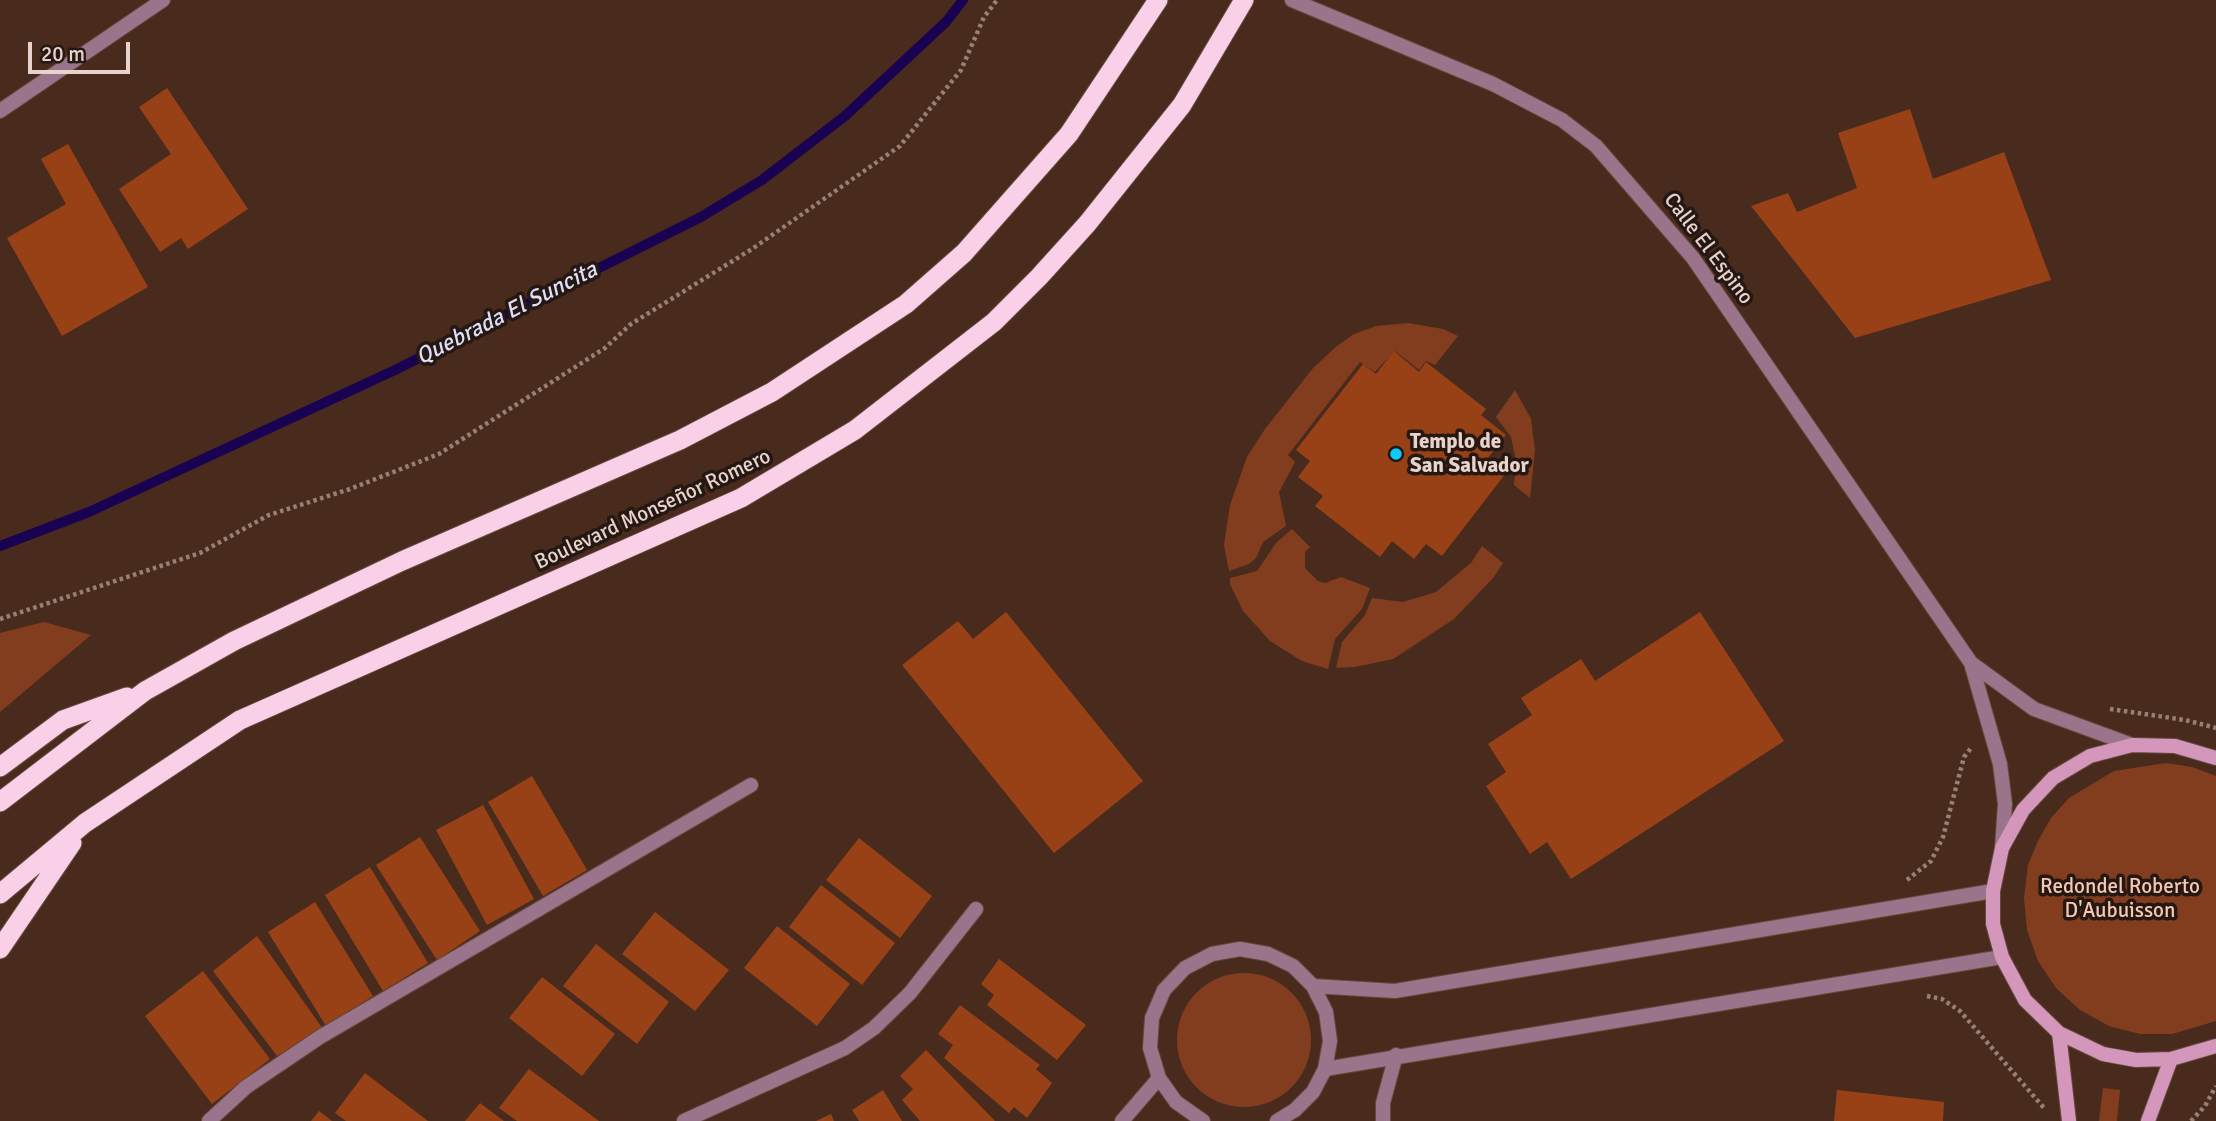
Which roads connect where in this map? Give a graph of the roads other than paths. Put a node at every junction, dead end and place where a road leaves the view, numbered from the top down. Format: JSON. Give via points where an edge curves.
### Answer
{"nodes":[{"id":1,"x":163,"y":0,"type":"edge"},
{"id":2,"x":1158,"y":0,"type":"edge"},
{"id":3,"x":1244,"y":0,"type":"edge"},
{"id":4,"x":1292,"y":0,"type":"edge"},
{"id":5,"x":0,"y":111,"type":"edge"},
{"id":6,"x":1971,"y":663,"type":"junction"},
{"id":7,"x":145,"y":691,"type":"junction"},
{"id":8,"x":2132,"y":745,"type":"junction"},
{"id":9,"x":2216,"y":758,"type":"edge"},
{"id":10,"x":0,"y":767,"type":"edge"},
{"id":11,"x":751,"y":785,"type":"dead end"},
{"id":12,"x":0,"y":802,"type":"edge"},
{"id":13,"x":85,"y":824,"type":"junction"},
{"id":14,"x":2002,"y":848,"type":"junction"},
{"id":15,"x":1993,"y":891,"type":"junction"},
{"id":16,"x":0,"y":894,"type":"edge"},
{"id":17,"x":976,"y":909,"type":"dead end"},
{"id":18,"x":0,"y":949,"type":"edge"},
{"id":19,"x":2002,"y":957,"type":"junction"},
{"id":20,"x":1313,"y":986,"type":"junction"},
{"id":21,"x":2059,"y":1033,"type":"junction"},
{"id":22,"x":2216,"y":1046,"type":"edge"},
{"id":23,"x":1396,"y":1055,"type":"junction"},
{"id":24,"x":2171,"y":1059,"type":"junction"},
{"id":25,"x":1325,"y":1069,"type":"junction"},
{"id":26,"x":1158,"y":1078,"type":"junction"},
{"id":27,"x":2069,"y":1115,"type":"edge"},
{"id":28,"x":1299,"y":1116,"type":"edge"},
{"id":29,"x":209,"y":1121,"type":"edge"},
{"id":30,"x":684,"y":1121,"type":"edge"},
{"id":31,"x":1122,"y":1121,"type":"edge"},
{"id":32,"x":1203,"y":1121,"type":"edge"},
{"id":33,"x":1277,"y":1121,"type":"edge"},
{"id":34,"x":1384,"y":1121,"type":"edge"},
{"id":35,"x":2148,"y":1121,"type":"edge"}],
"edges":[{"from":1,"to":5,"type":"street"},
{"from":2,"to":7,"type":"highway","via":[[1069,134],[964,253],[906,304],[772,392],[680,440],[402,561],[234,641]]},
{"from":3,"to":13,"type":"highway","name":"Boulevard Monseñor Romero","via":[[1182,104],[1087,224],[994,322],[855,430],[741,498],[240,720]]},
{"from":4,"to":6,"type":"street","name":"Calle El Espino","via":[[1535,104],[1595,146],[1693,258]]},
{"from":6,"to":8,"type":"street","name":"Calle El Espino","via":[[2034,709]]},
{"from":6,"to":14,"type":"street","name":"Calle El Espino","via":[[1993,736],[2005,804]]},
{"from":7,"to":10,"type":"highway","via":[[63,720]]},
{"from":7,"to":12,"type":"highway"},
{"from":8,"to":9,"type":"main road","via":[[2175,746]]},
{"from":8,"to":14,"type":"main road","via":[[2090,756],[2053,778],[2023,810]]},
{"from":11,"to":29,"type":"street","via":[[320,1037],[246,1087]]},
{"from":13,"to":16,"type":"highway","name":"Boulevard Monseñor Romero"},
{"from":13,"to":18,"type":"highway"},
{"from":14,"to":15,"type":"main road"},
{"from":15,"to":19,"type":"main road","via":[[1993,925]]},
{"from":15,"to":20,"type":"street","via":[[1395,991]]},
{"from":17,"to":30,"type":"street","via":[[910,993],[874,1028],[845,1048]]},
{"from":19,"to":21,"type":"main road","via":[[2025,1000]]},
{"from":19,"to":23,"type":"street"},
{"from":20,"to":25,"type":"street","via":[[1326,1012],[1330,1041]]},
{"from":20,"to":26,"type":"street","via":[[1293,966],[1268,954],[1240,949],[1212,954],[1185,968],[1164,990],[1153,1018],[1150,1048]]},
{"from":21,"to":24,"type":"main road","via":[[2103,1054],[2136,1060]]},
{"from":21,"to":27,"type":"main road"},
{"from":22,"to":24,"type":"main road"},
{"from":23,"to":25,"type":"street"},
{"from":23,"to":34,"type":"street","via":[[1382,1102]]},
{"from":24,"to":35,"type":"main road"},
{"from":25,"to":28,"type":"street"},
{"from":26,"to":31,"type":"street"},
{"from":26,"to":32,"type":"street","via":[[1176,1102]]},
{"from":28,"to":33,"type":"street"}]}
